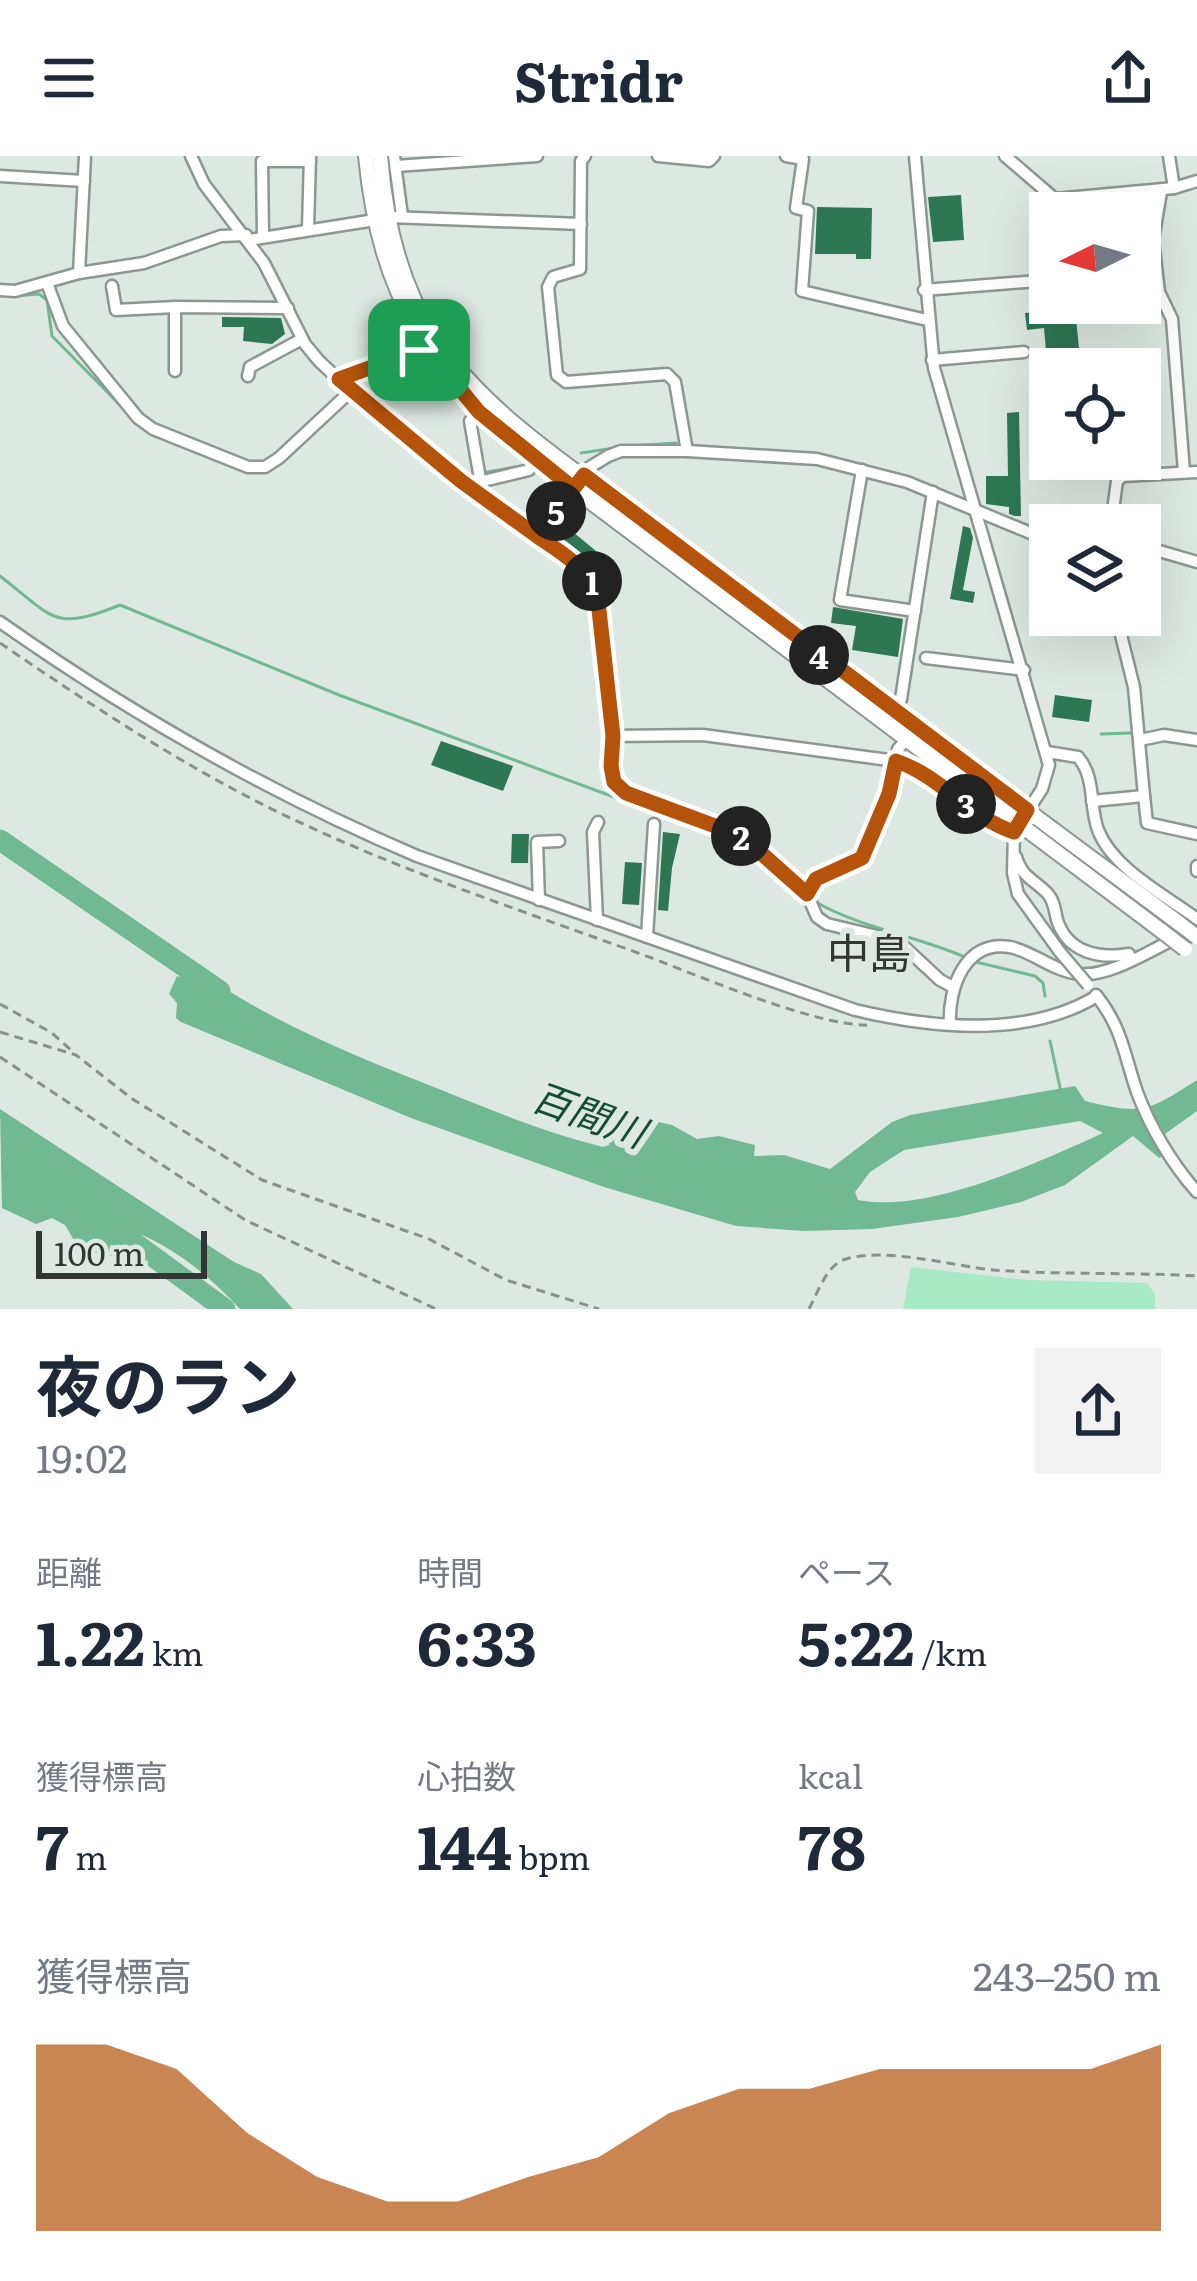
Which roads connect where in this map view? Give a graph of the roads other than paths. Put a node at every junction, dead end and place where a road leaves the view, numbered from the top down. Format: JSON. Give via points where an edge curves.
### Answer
{"nodes":[{"id":1,"x":86,"y":156,"type":"edge"},
{"id":2,"x":190,"y":156,"type":"edge"},
{"id":3,"x":366,"y":156,"type":"edge"},
{"id":4,"x":380,"y":156,"type":"edge"},
{"id":5,"x":537,"y":156,"type":"edge"},
{"id":6,"x":585,"y":156,"type":"edge"},
{"id":7,"x":658,"y":156,"type":"edge"},
{"id":8,"x":714,"y":156,"type":"edge"},
{"id":9,"x":786,"y":156,"type":"edge"},
{"id":10,"x":915,"y":156,"type":"edge"},
{"id":11,"x":1005,"y":156,"type":"edge"},
{"id":12,"x":1168,"y":156,"type":"edge"},
{"id":13,"x":310,"y":159,"type":"edge"},
{"id":14,"x":395,"y":161,"type":"edge"},
{"id":15,"x":0,"y":176,"type":"edge"},
{"id":16,"x":84,"y":181,"type":"junction"},
{"id":17,"x":1197,"y":182,"type":"edge"},
{"id":18,"x":1174,"y":188,"type":"junction"},
{"id":19,"x":1047,"y":192,"type":"edge"},
{"id":20,"x":1161,"y":192,"type":"edge"},
{"id":21,"x":389,"y":218,"type":"junction"},
{"id":22,"x":581,"y":224,"type":"junction"},
{"id":23,"x":308,"y":230,"type":"junction"},
{"id":24,"x":253,"y":237,"type":"junction"},
{"id":25,"x":80,"y":274,"type":"junction"},
{"id":26,"x":1029,"y":282,"type":"edge"},
{"id":27,"x":47,"y":283,"type":"junction"},
{"id":28,"x":112,"y":286,"type":"dead end"},
{"id":29,"x":0,"y":290,"type":"edge"},
{"id":30,"x":924,"y":290,"type":"junction"},
{"id":31,"x":1161,"y":294,"type":"edge"},
{"id":32,"x":175,"y":307,"type":"junction"},
{"id":33,"x":287,"y":308,"type":"junction"},
{"id":34,"x":927,"y":320,"type":"junction"},
{"id":35,"x":302,"y":339,"type":"junction"},
{"id":36,"x":426,"y":348,"type":"junction"},
{"id":37,"x":1024,"y":352,"type":"dead end"},
{"id":38,"x":932,"y":360,"type":"junction"},
{"id":39,"x":175,"y":371,"type":"dead end"},
{"id":40,"x":248,"y":376,"type":"dead end"},
{"id":41,"x":339,"y":379,"type":"junction"},
{"id":42,"x":352,"y":390,"type":"junction"},
{"id":43,"x":470,"y":421,"type":"dead end"},
{"id":44,"x":687,"y":451,"type":"junction"},
{"id":45,"x":530,"y":470,"type":"dead end"},
{"id":46,"x":862,"y":470,"type":"junction"},
{"id":47,"x":1190,"y":472,"type":"edge"},
{"id":48,"x":479,"y":475,"type":"junction"},
{"id":49,"x":584,"y":475,"type":"junction"},
{"id":50,"x":461,"y":481,"type":"junction"},
{"id":51,"x":573,"y":488,"type":"junction"},
{"id":52,"x":933,"y":492,"type":"junction"},
{"id":53,"x":1114,"y":504,"type":"edge"},
{"id":54,"x":978,"y":512,"type":"junction"},
{"id":55,"x":1029,"y":533,"type":"edge"},
{"id":56,"x":537,"y":536,"type":"junction"},
{"id":57,"x":1161,"y":551,"type":"edge"},
{"id":58,"x":1197,"y":562,"type":"edge"},
{"id":59,"x":914,"y":611,"type":"junction"},
{"id":60,"x":0,"y":622,"type":"edge"},
{"id":61,"x":1121,"y":636,"type":"edge"},
{"id":62,"x":926,"y":658,"type":"dead end"},
{"id":63,"x":1024,"y":670,"type":"junction"},
{"id":64,"x":893,"y":711,"type":"junction"},
{"id":65,"x":613,"y":736,"type":"junction"},
{"id":66,"x":906,"y":740,"type":"junction"},
{"id":67,"x":1139,"y":740,"type":"junction"},
{"id":68,"x":1197,"y":740,"type":"edge"},
{"id":69,"x":1047,"y":752,"type":"junction"},
{"id":70,"x":896,"y":761,"type":"junction"},
{"id":71,"x":1144,"y":796,"type":"junction"},
{"id":72,"x":1092,"y":801,"type":"junction"},
{"id":73,"x":1020,"y":821,"type":"junction"},
{"id":74,"x":598,"y":822,"type":"dead end"},
{"id":75,"x":653,"y":824,"type":"dead end"},
{"id":76,"x":1197,"y":834,"type":"edge"},
{"id":77,"x":559,"y":841,"type":"dead end"},
{"id":78,"x":1013,"y":848,"type":"junction"},
{"id":79,"x":807,"y":894,"type":"junction"},
{"id":80,"x":539,"y":900,"type":"junction"},
{"id":81,"x":597,"y":920,"type":"junction"},
{"id":82,"x":1197,"y":920,"type":"edge"},
{"id":83,"x":1197,"y":934,"type":"edge"},
{"id":84,"x":647,"y":937,"type":"junction"},
{"id":85,"x":1151,"y":950,"type":"junction"},
{"id":86,"x":1191,"y":953,"type":"edge"},
{"id":87,"x":955,"y":983,"type":"junction"},
{"id":88,"x":1092,"y":990,"type":"junction"},
{"id":89,"x":950,"y":1024,"type":"junction"},
{"id":90,"x":1197,"y":1192,"type":"edge"}],
"edges":[{"from":1,"to":16,"type":"street"},
{"from":2,"to":24,"type":"street","via":[[204,184]]},
{"from":3,"to":21,"type":"main road"},
{"from":4,"to":21,"type":"main road"},
{"from":5,"to":14,"type":"street"},
{"from":6,"to":22,"type":"street"},
{"from":7,"to":8,"type":"street"},
{"from":9,"to":34,"type":"street","via":[[802,159],[802,291]]},
{"from":10,"to":30,"type":"street"},
{"from":11,"to":19,"type":"street"},
{"from":12,"to":18,"type":"street"},
{"from":13,"to":23,"type":"street"},
{"from":13,"to":24,"type":"street","via":[[262,161]]},
{"from":14,"to":21,"type":"street"},
{"from":15,"to":16,"type":"street"},
{"from":16,"to":25,"type":"street"},
{"from":17,"to":18,"type":"street"},
{"from":18,"to":20,"type":"street"},
{"from":21,"to":22,"type":"street"},
{"from":21,"to":23,"type":"street"},
{"from":21,"to":36,"type":"main road","via":[[394,287]]},
{"from":21,"to":49,"type":"main road","via":[[433,335],[488,401]]},
{"from":22,"to":44,"type":"street","via":[[580,269],[553,277],[548,287],[556,374],[566,382],[668,374]]},
{"from":23,"to":24,"type":"street"},
{"from":24,"to":25,"type":"street","via":[[221,236]]},
{"from":24,"to":33,"type":"street"},
{"from":25,"to":27,"type":"street"},
{"from":26,"to":30,"type":"street"},
{"from":27,"to":29,"type":"street"},
{"from":27,"to":42,"type":"street","via":[[63,326],[138,418],[248,467],[279,458]]},
{"from":28,"to":32,"type":"street","via":[[116,310]]},
{"from":30,"to":34,"type":"street"},
{"from":31,"to":47,"type":"street","via":[[1172,319]]},
{"from":32,"to":33,"type":"street"},
{"from":32,"to":39,"type":"street"},
{"from":33,"to":35,"type":"street"},
{"from":34,"to":38,"type":"street"},
{"from":35,"to":40,"type":"street","via":[[250,367]]},
{"from":35,"to":41,"type":"street"},
{"from":36,"to":41,"type":"street"},
{"from":36,"to":51,"type":"main road","via":[[479,412]]},
{"from":37,"to":38,"type":"street"},
{"from":38,"to":54,"type":"street"},
{"from":41,"to":42,"type":"street"},
{"from":42,"to":50,"type":"street"},
{"from":43,"to":48,"type":"street"},
{"from":44,"to":46,"type":"street","via":[[817,459]]},
{"from":44,"to":49,"type":"street","via":[[621,451]]},
{"from":45,"to":48,"type":"street"},
{"from":46,"to":52,"type":"street"},
{"from":46,"to":59,"type":"street","via":[[840,601]]},
{"from":47,"to":53,"type":"street","via":[[1123,476]]},
{"from":48,"to":50,"type":"street"},
{"from":49,"to":51,"type":"street"},
{"from":49,"to":64,"type":"main road"},
{"from":50,"to":56,"type":"street"},
{"from":51,"to":56,"type":"street"},
{"from":51,"to":66,"type":"main road"},
{"from":52,"to":54,"type":"street"},
{"from":52,"to":59,"type":"street"},
{"from":54,"to":55,"type":"street"},
{"from":54,"to":63,"type":"street"},
{"from":56,"to":65,"type":"street","via":[[592,579]]},
{"from":57,"to":58,"type":"street"},
{"from":59,"to":64,"type":"street"},
{"from":60,"to":80,"type":"street","via":[[141,717],[286,797]]},
{"from":61,"to":67,"type":"street"},
{"from":62,"to":63,"type":"street"},
{"from":63,"to":69,"type":"street"},
{"from":64,"to":73,"type":"main road"},
{"from":65,"to":70,"type":"street","via":[[703,735]]},
{"from":65,"to":79,"type":"street","via":[[614,782],[626,793],[742,836]]},
{"from":66,"to":70,"type":"street"},
{"from":66,"to":73,"type":"main road"},
{"from":67,"to":68,"type":"street"},
{"from":67,"to":71,"type":"street"},
{"from":69,"to":72,"type":"street","via":[[1078,757]]},
{"from":69,"to":73,"type":"street","via":[[1046,780]]},
{"from":70,"to":73,"type":"street","via":[[920,769],[996,826]]},
{"from":70,"to":79,"type":"street","via":[[862,858],[816,879]]},
{"from":71,"to":72,"type":"street"},
{"from":71,"to":76,"type":"street","via":[[1148,823]]},
{"from":72,"to":82,"type":"street","via":[[1115,857]]},
{"from":73,"to":78,"type":"street"},
{"from":73,"to":83,"type":"main road","bridge":true},
{"from":73,"to":86,"type":"main road","bridge":true},
{"from":74,"to":81,"type":"street"},
{"from":75,"to":84,"type":"street"},
{"from":77,"to":80,"type":"street","via":[[537,842]]},
{"from":78,"to":85,"type":"street","via":[[1076,946],[1114,956]]},
{"from":78,"to":88,"type":"street","bridge":true,"via":[[1018,894]]},
{"from":79,"to":87,"type":"street","via":[[827,924],[898,940],[940,980]]},
{"from":80,"to":81,"type":"street"},
{"from":81,"to":84,"type":"street"},
{"from":83,"to":85,"type":"street"},
{"from":84,"to":89,"type":"street","via":[[855,1010]]},
{"from":85,"to":87,"type":"street","via":[[1084,975],[994,947],[967,962]]},
{"from":87,"to":89,"type":"street"},
{"from":88,"to":89,"type":"street","via":[[1055,1017]]},
{"from":88,"to":90,"type":"street","via":[[1116,1020],[1160,1139]]}]}
